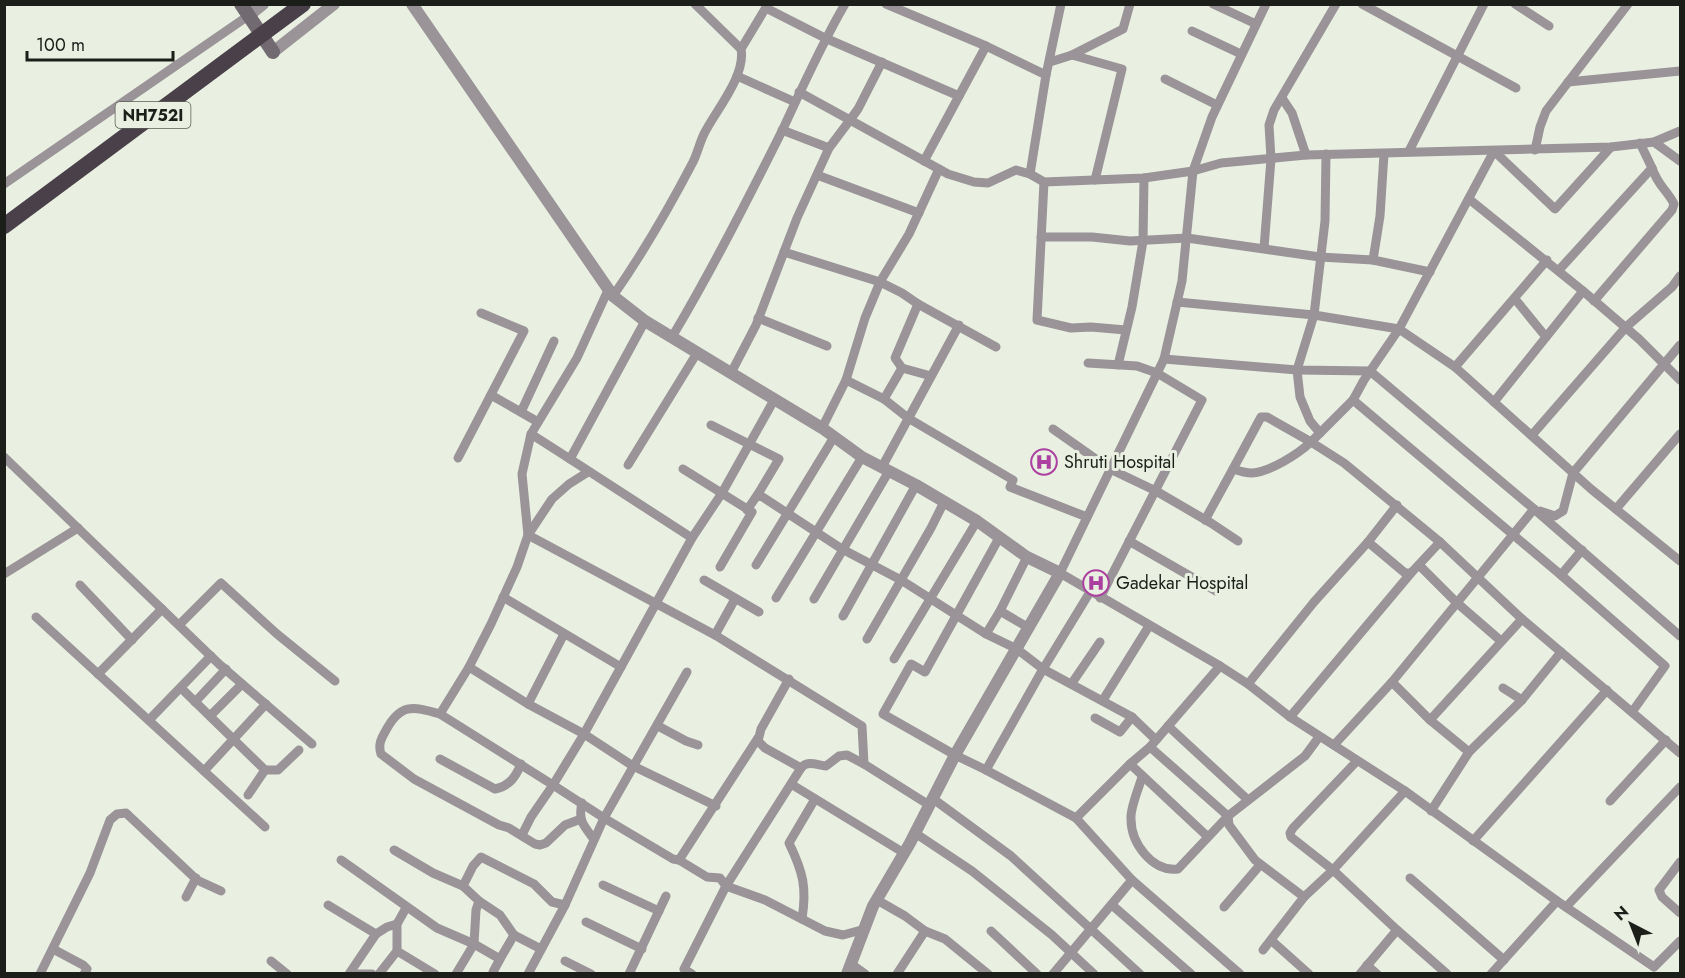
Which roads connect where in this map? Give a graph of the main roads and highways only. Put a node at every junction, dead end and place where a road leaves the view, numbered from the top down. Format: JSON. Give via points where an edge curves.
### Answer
{"nodes":[{"id":1,"x":303,"y":4,"type":"edge"},
{"id":2,"x":244,"y":10,"type":"edge"},
{"id":3,"x":273,"y":52,"type":"road end"},
{"id":4,"x":4,"y":226,"type":"edge"}],
"edges":[{"from":1,"to":4,"type":"highway","number":"NH752I","bridge":true},
{"from":2,"to":3,"type":"main road"}]}
